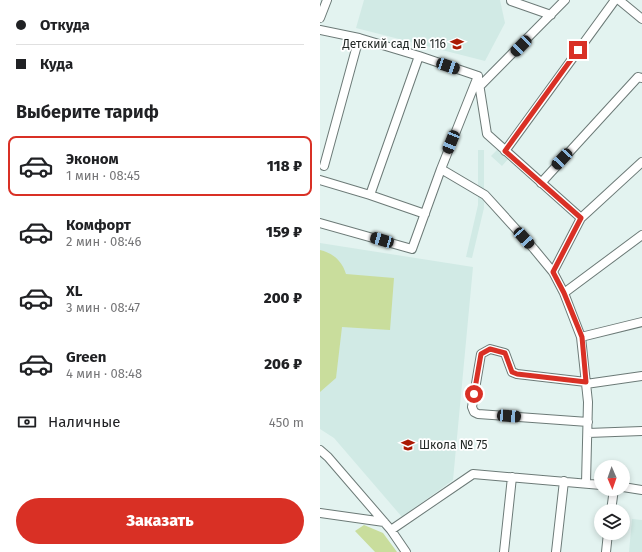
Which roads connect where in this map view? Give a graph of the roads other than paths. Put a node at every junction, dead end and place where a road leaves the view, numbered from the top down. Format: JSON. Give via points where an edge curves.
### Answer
{"nodes":[{"id":1,"x":327,"y":0,"type":"edge"},
{"id":2,"x":511,"y":0,"type":"edge"},
{"id":3,"x":566,"y":0,"type":"edge"},
{"id":4,"x":615,"y":0,"type":"edge"},
{"id":5,"x":619,"y":0,"type":"edge"},
{"id":6,"x":551,"y":15,"type":"junction"},
{"id":7,"x":320,"y":18,"type":"edge"},
{"id":8,"x":642,"y":19,"type":"edge"},
{"id":9,"x":320,"y":30,"type":"edge"},
{"id":10,"x":359,"y":38,"type":"junction"},
{"id":11,"x":419,"y":56,"type":"junction"},
{"id":12,"x":478,"y":76,"type":"junction"},
{"id":13,"x":642,"y":78,"type":"edge"},
{"id":14,"x":480,"y":86,"type":"junction"},
{"id":15,"x":505,"y":151,"type":"junction"},
{"id":16,"x":642,"y":162,"type":"edge"},
{"id":17,"x":324,"y":166,"type":"dead end"},
{"id":18,"x":441,"y":169,"type":"junction"},
{"id":19,"x":320,"y":180,"type":"edge"},
{"id":20,"x":541,"y":182,"type":"junction"},
{"id":21,"x":370,"y":195,"type":"junction"},
{"id":22,"x":425,"y":214,"type":"junction"},
{"id":23,"x":581,"y":218,"type":"junction"},
{"id":24,"x":320,"y":223,"type":"edge"},
{"id":25,"x":642,"y":235,"type":"edge"},
{"id":26,"x":553,"y":272,"type":"junction"},
{"id":27,"x":564,"y":293,"type":"junction"},
{"id":28,"x":642,"y":322,"type":"edge"},
{"id":29,"x":582,"y":337,"type":"junction"},
{"id":30,"x":642,"y":376,"type":"edge"},
{"id":31,"x":586,"y":383,"type":"junction"},
{"id":32,"x":588,"y":422,"type":"junction"},
{"id":33,"x":642,"y":431,"type":"edge"},
{"id":34,"x":588,"y":433,"type":"junction"},
{"id":35,"x":320,"y":450,"type":"edge"},
{"id":36,"x":512,"y":477,"type":"junction"},
{"id":37,"x":564,"y":481,"type":"junction"},
{"id":38,"x":586,"y":483,"type":"junction"},
{"id":39,"x":594,"y":484,"type":"edge"},
{"id":40,"x":630,"y":488,"type":"edge"},
{"id":41,"x":642,"y":490,"type":"edge"},
{"id":42,"x":320,"y":513,"type":"edge"},
{"id":43,"x":384,"y":522,"type":"junction"},
{"id":44,"x":391,"y":530,"type":"junction"},
{"id":45,"x":607,"y":540,"type":"edge"},
{"id":46,"x":406,"y":552,"type":"edge"},
{"id":47,"x":504,"y":552,"type":"edge"},
{"id":48,"x":556,"y":552,"type":"edge"},
{"id":49,"x":606,"y":552,"type":"edge"}],
"edges":[{"from":1,"to":7,"type":"street"},
{"from":2,"to":6,"type":"street"},
{"from":3,"to":6,"type":"street"},
{"from":4,"to":15,"type":"street"},
{"from":5,"to":8,"type":"street"},
{"from":6,"to":14,"type":"street"},
{"from":9,"to":10,"type":"street"},
{"from":10,"to":11,"type":"street"},
{"from":10,"to":17,"type":"street"},
{"from":11,"to":12,"type":"street"},
{"from":11,"to":21,"type":"street"},
{"from":12,"to":14,"type":"street"},
{"from":12,"to":18,"type":"street"},
{"from":13,"to":20,"type":"street","via":[[638,77]]},
{"from":14,"to":15,"type":"street","via":[[486,134]]},
{"from":15,"to":20,"type":"street"},
{"from":16,"to":23,"type":"street"},
{"from":18,"to":22,"type":"street"},
{"from":18,"to":26,"type":"street","via":[[485,195]]},
{"from":19,"to":21,"type":"street"},
{"from":20,"to":23,"type":"street"},
{"from":21,"to":22,"type":"street"},
{"from":22,"to":24,"type":"street","via":[[412,249]]},
{"from":23,"to":26,"type":"street"},
{"from":25,"to":27,"type":"street"},
{"from":26,"to":27,"type":"street"},
{"from":27,"to":29,"type":"street"},
{"from":28,"to":29,"type":"street"},
{"from":29,"to":31,"type":"street"},
{"from":30,"to":31,"type":"street"},
{"from":31,"to":32,"type":"street"},
{"from":31,"to":32,"type":"street","via":[[517,374],[512,372],[505,353],[490,349],[481,354],[472,407],[478,414]]},
{"from":32,"to":34,"type":"street"},
{"from":33,"to":34,"type":"street"},
{"from":34,"to":38,"type":"street"},
{"from":35,"to":43,"type":"street"},
{"from":36,"to":37,"type":"street"},
{"from":36,"to":44,"type":"street","via":[[473,474]]},
{"from":36,"to":47,"type":"street"},
{"from":37,"to":38,"type":"street"},
{"from":37,"to":48,"type":"street"},
{"from":38,"to":39,"type":"street"},
{"from":40,"to":41,"type":"street"},
{"from":42,"to":43,"type":"street"},
{"from":43,"to":44,"type":"street"},
{"from":44,"to":46,"type":"street"},
{"from":45,"to":49,"type":"street"}]}
